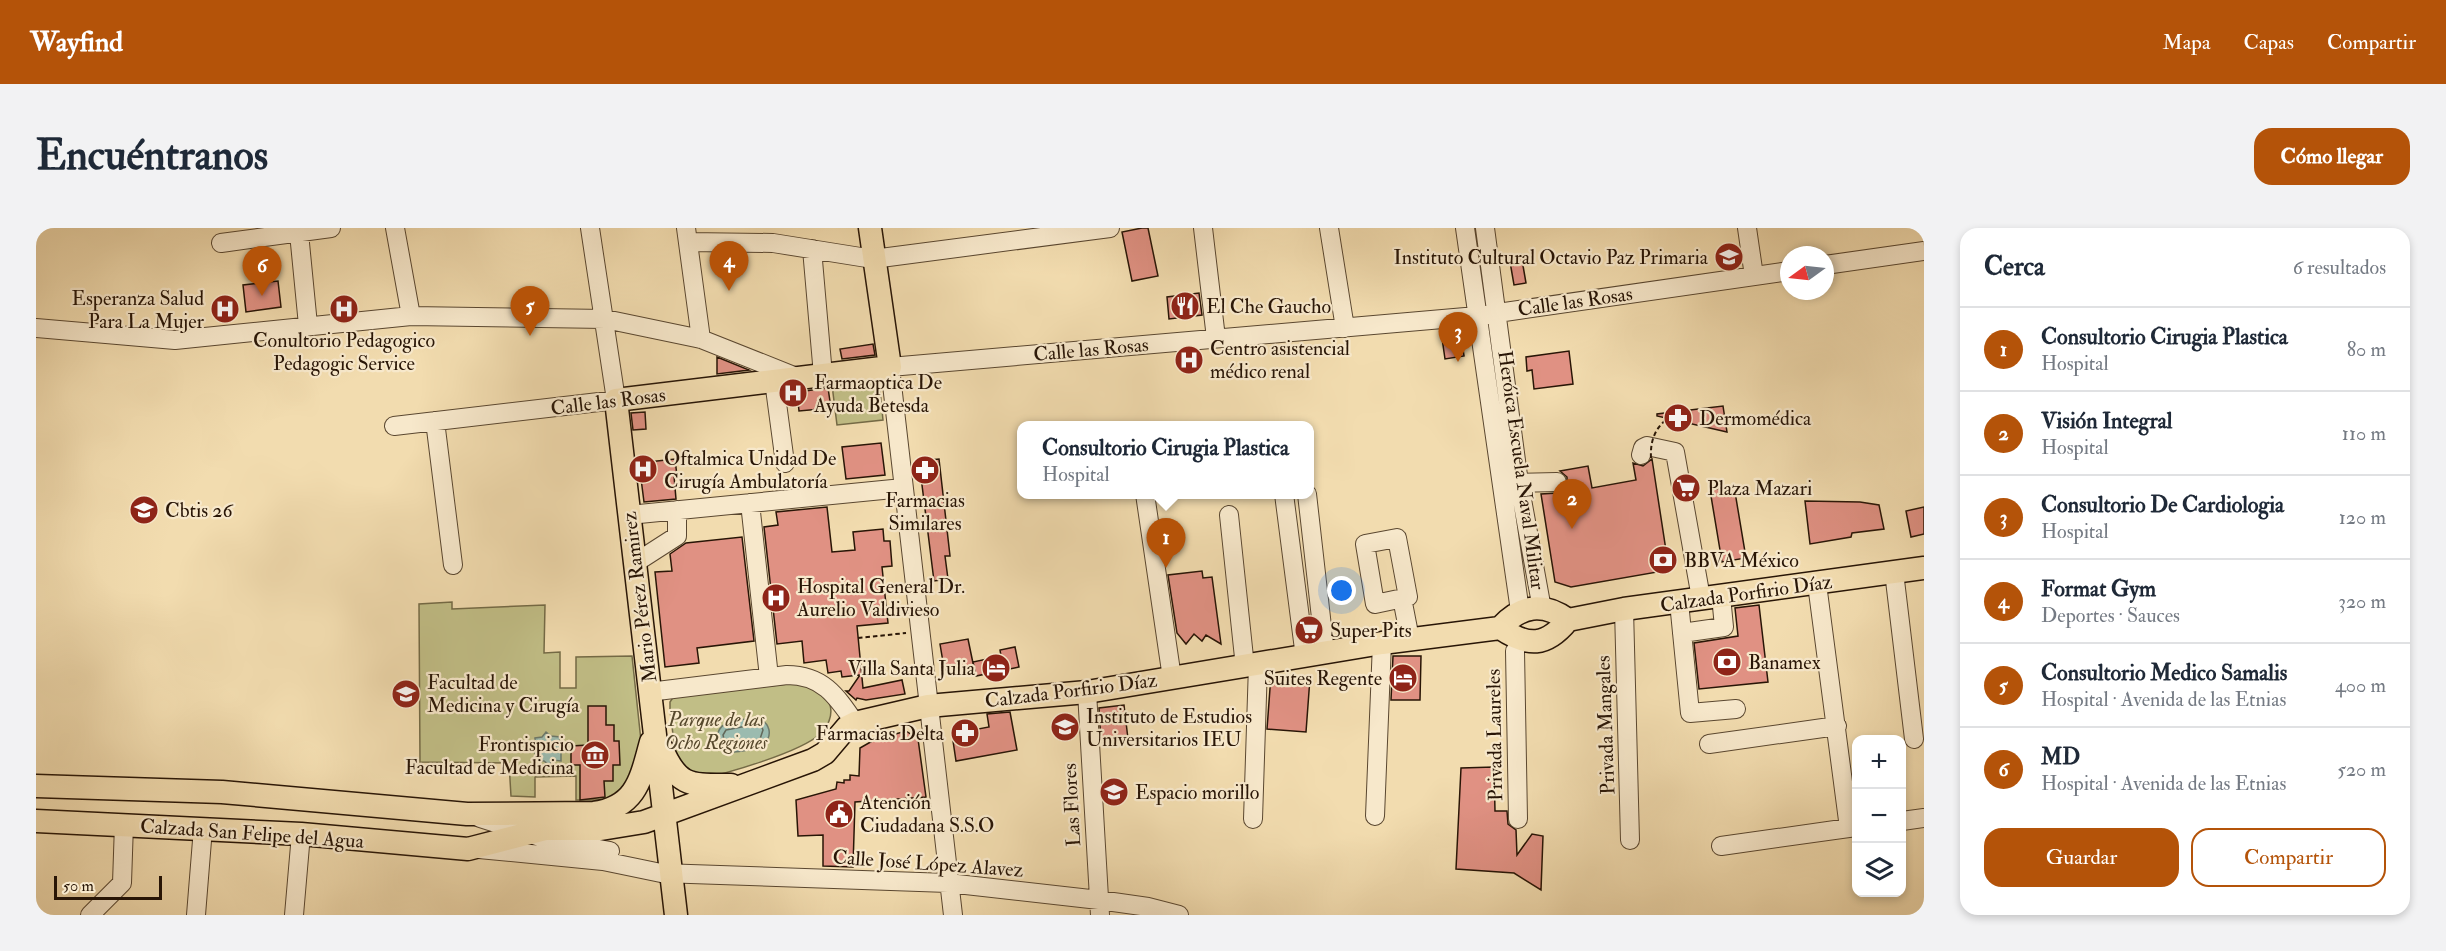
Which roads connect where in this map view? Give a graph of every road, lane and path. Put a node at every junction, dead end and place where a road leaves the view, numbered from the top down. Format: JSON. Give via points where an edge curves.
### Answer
{"nodes":[{"id":1,"x":332,"y":228,"type":"edge"},
{"id":2,"x":395,"y":228,"type":"edge"},
{"id":3,"x":590,"y":228,"type":"edge"},
{"id":4,"x":870,"y":228,"type":"edge"},
{"id":5,"x":1110,"y":228,"type":"edge"},
{"id":6,"x":1203,"y":228,"type":"edge"},
{"id":7,"x":1329,"y":228,"type":"edge"},
{"id":8,"x":1465,"y":228,"type":"edge"},
{"id":9,"x":1485,"y":228,"type":"edge"},
{"id":10,"x":1747,"y":228,"type":"edge"},
{"id":11,"x":299,"y":233,"type":"junction"},
{"id":12,"x":687,"y":235,"type":"edge"},
{"id":13,"x":221,"y":243,"type":"dead end"},
{"id":14,"x":812,"y":249,"type":"junction"},
{"id":15,"x":1924,"y":251,"type":"edge"},
{"id":16,"x":873,"y":259,"type":"junction"},
{"id":17,"x":1834,"y":264,"type":"edge"},
{"id":18,"x":1780,"y":272,"type":"edge"},
{"id":19,"x":1754,"y":276,"type":"junction"},
{"id":20,"x":1486,"y":314,"type":"junction"},
{"id":21,"x":411,"y":316,"type":"junction"},
{"id":22,"x":605,"y":319,"type":"junction"},
{"id":23,"x":308,"y":325,"type":"junction"},
{"id":24,"x":36,"y":328,"type":"edge"},
{"id":25,"x":1345,"y":328,"type":"junction"},
{"id":26,"x":1216,"y":338,"type":"junction"},
{"id":27,"x":701,"y":339,"type":"junction"},
{"id":28,"x":890,"y":367,"type":"junction"},
{"id":29,"x":823,"y":375,"type":"junction"},
{"id":30,"x":799,"y":378,"type":"junction"},
{"id":31,"x":774,"y":381,"type":"junction"},
{"id":32,"x":616,"y":400,"type":"junction"},
{"id":33,"x":1671,"y":416,"type":"dead end"},
{"id":34,"x":435,"y":422,"type":"junction"},
{"id":35,"x":393,"y":426,"type":"dead end"},
{"id":36,"x":1646,"y":456,"type":"joint"},
{"id":37,"x":785,"y":463,"type":"dead end"},
{"id":38,"x":903,"y":488,"type":"junction"},
{"id":39,"x":1146,"y":499,"type":"edge"},
{"id":40,"x":1285,"y":499,"type":"edge"},
{"id":41,"x":1307,"y":499,"type":"edge"},
{"id":42,"x":750,"y":503,"type":"junction"},
{"id":43,"x":677,"y":510,"type":"junction"},
{"id":44,"x":629,"y":515,"type":"junction"},
{"id":45,"x":1229,"y":515,"type":"dead end"},
{"id":46,"x":635,"y":563,"type":"junction"},
{"id":47,"x":453,"y":565,"type":"dead end"},
{"id":48,"x":1924,"y":568,"type":"edge"},
{"id":49,"x":1894,"y":572,"type":"junction"},
{"id":50,"x":1817,"y":584,"type":"junction"},
{"id":51,"x":1402,"y":598,"type":"dead end"},
{"id":52,"x":1700,"y":599,"type":"junction"},
{"id":53,"x":1624,"y":609,"type":"junction"},
{"id":54,"x":1531,"y":610,"type":"junction"},
{"id":55,"x":1574,"y":619,"type":"junction"},
{"id":56,"x":1497,"y":629,"type":"junction"},
{"id":57,"x":920,"y":632,"type":"junction"},
{"id":58,"x":1682,"y":633,"type":"junction"},
{"id":59,"x":858,"y":638,"type":"dead end"},
{"id":60,"x":1410,"y":639,"type":"junction"},
{"id":61,"x":1382,"y":643,"type":"junction"},
{"id":62,"x":1515,"y":651,"type":"junction"},
{"id":63,"x":1315,"y":655,"type":"junction"},
{"id":64,"x":1252,"y":666,"type":"junction"},
{"id":65,"x":769,"y":677,"type":"junction"},
{"id":66,"x":1172,"y":678,"type":"junction"},
{"id":67,"x":650,"y":692,"type":"junction"},
{"id":68,"x":1087,"y":692,"type":"junction"},
{"id":69,"x":928,"y":706,"type":"junction"},
{"id":70,"x":1736,"y":709,"type":"dead end"},
{"id":71,"x":855,"y":723,"type":"junction"},
{"id":72,"x":1837,"y":726,"type":"junction"},
{"id":73,"x":654,"y":731,"type":"junction"},
{"id":74,"x":1914,"y":739,"type":"dead end"},
{"id":75,"x":1709,"y":744,"type":"dead end"},
{"id":76,"x":748,"y":785,"type":"junction"},
{"id":77,"x":36,"y":786,"type":"edge"},
{"id":78,"x":467,"y":814,"type":"junction"},
{"id":79,"x":664,"y":816,"type":"junction"},
{"id":80,"x":1375,"y":816,"type":"dead end"},
{"id":81,"x":1924,"y":818,"type":"edge"},
{"id":82,"x":1253,"y":819,"type":"dead end"},
{"id":83,"x":1518,"y":819,"type":"dead end"},
{"id":84,"x":36,"y":820,"type":"edge"},
{"id":85,"x":1906,"y":820,"type":"edge"},
{"id":86,"x":1852,"y":821,"type":"edge"},
{"id":87,"x":124,"y":824,"type":"junction"},
{"id":88,"x":1852,"y":827,"type":"edge"},
{"id":89,"x":203,"y":828,"type":"junction"},
{"id":90,"x":525,"y":832,"type":"junction"},
{"id":91,"x":301,"y":834,"type":"junction"},
{"id":92,"x":1630,"y":840,"type":"dead end"},
{"id":93,"x":1721,"y":846,"type":"dead end"},
{"id":94,"x":468,"y":849,"type":"junction"},
{"id":95,"x":671,"y":874,"type":"junction"},
{"id":96,"x":948,"y":883,"type":"junction"},
{"id":97,"x":1100,"y":907,"type":"edge"},
{"id":98,"x":90,"y":915,"type":"edge"},
{"id":99,"x":196,"y":915,"type":"edge"},
{"id":100,"x":294,"y":915,"type":"edge"},
{"id":101,"x":676,"y":915,"type":"edge"},
{"id":102,"x":953,"y":915,"type":"edge"},
{"id":103,"x":1179,"y":915,"type":"edge"}],
"edges":[{"from":1,"to":11,"type":"street"},
{"from":2,"to":21,"type":"street"},
{"from":3,"to":22,"type":"street","name":"Mario Pérez Ramirez"},
{"from":4,"to":16,"type":"main road"},
{"from":5,"to":16,"type":"street"},
{"from":6,"to":26,"type":"street"},
{"from":7,"to":25,"type":"street"},
{"from":8,"to":20,"type":"street","name":"Heróica Escuela Naval Militar"},
{"from":9,"to":20,"type":"street","name":"Heróica Escuela Naval Militar"},
{"from":10,"to":19,"type":"street"},
{"from":11,"to":13,"type":"street"},
{"from":11,"to":23,"type":"street"},
{"from":12,"to":14,"type":"street"},
{"from":12,"to":27,"type":"street"},
{"from":14,"to":16,"type":"street"},
{"from":14,"to":29,"type":"street"},
{"from":15,"to":17,"type":"street"},
{"from":16,"to":28,"type":"main road"},
{"from":18,"to":19,"type":"street","name":"Calle las Rosas"},
{"from":19,"to":20,"type":"street","name":"Calle las Rosas"},
{"from":20,"to":25,"type":"street","name":"Calle las Rosas"},
{"from":20,"to":54,"type":"street","name":"Heróica Escuela Naval Militar"},
{"from":20,"to":54,"type":"street","name":"Heróica Escuela Naval Militar","via":[[1519,487]]},
{"from":21,"to":22,"type":"street"},
{"from":21,"to":23,"type":"street"},
{"from":22,"to":27,"type":"street"},
{"from":22,"to":32,"type":"street","name":"Mario Pérez Ramirez"},
{"from":23,"to":24,"type":"street","via":[[175,340]]},
{"from":25,"to":26,"type":"street","name":"Calle las Rosas"},
{"from":26,"to":28,"type":"street","name":"Calle las Rosas"},
{"from":27,"to":30,"type":"street"},
{"from":28,"to":29,"type":"main road","name":"Calle las Rosas"},
{"from":28,"to":38,"type":"street"},
{"from":29,"to":30,"type":"main road","name":"Calle las Rosas"},
{"from":30,"to":31,"type":"main road","name":"Calle las Rosas"},
{"from":31,"to":32,"type":"main road","name":"Calle las Rosas"},
{"from":31,"to":37,"type":"street"},
{"from":32,"to":34,"type":"street","name":"Calle las Rosas"},
{"from":32,"to":44,"type":"main road","name":"Mario Pérez Ramirez"},
{"from":33,"to":36,"type":"path","bridge":true,"via":[[1654,433]]},
{"from":34,"to":35,"type":"street","name":"Calle las Rosas"},
{"from":34,"to":47,"type":"street"},
{"from":36,"to":52,"type":"street","via":[[1642,448],[1647,446],[1675,452]]},
{"from":38,"to":42,"type":"street"},
{"from":38,"to":57,"type":"street"},
{"from":39,"to":66,"type":"street"},
{"from":40,"to":63,"type":"street"},
{"from":41,"to":63,"type":"street"},
{"from":42,"to":43,"type":"street"},
{"from":42,"to":65,"type":"street"},
{"from":43,"to":44,"type":"street"},
{"from":43,"to":46,"type":"street","via":[[678,536]]},
{"from":44,"to":46,"type":"main road","name":"Mario Pérez Ramirez"},
{"from":45,"to":64,"type":"street"},
{"from":46,"to":67,"type":"main road","name":"Mario Pérez Ramirez"},
{"from":48,"to":49,"type":"main road","name":"Calzada Porfirio Díaz"},
{"from":49,"to":50,"type":"main road","name":"Calzada Porfirio Díaz"},
{"from":49,"to":74,"type":"street"},
{"from":50,"to":52,"type":"main road","name":"Calzada Porfirio Díaz"},
{"from":50,"to":72,"type":"street"},
{"from":51,"to":60,"type":"street"},
{"from":52,"to":53,"type":"main road","name":"Calzada Porfirio Díaz"},
{"from":52,"to":58,"type":"street"},
{"from":52,"to":58,"type":"street","via":[[1724,627]]},
{"from":53,"to":55,"type":"main road","name":"Calzada Porfirio Díaz"},
{"from":53,"to":92,"type":"street","name":"Privada Mangales"},
{"from":54,"to":55,"type":"main road","via":[[1552,610]]},
{"from":54,"to":56,"type":"main road"},
{"from":55,"to":56,"type":"main road","via":[[1553,636],[1538,641],[1515,638]]},
{"from":55,"to":62,"type":"street","via":[[1567,636],[1557,645],[1532,653]]},
{"from":56,"to":60,"type":"main road","name":"Calzada Porfirio Díaz"},
{"from":56,"to":62,"type":"street"},
{"from":57,"to":59,"type":"path"},
{"from":57,"to":69,"type":"street"},
{"from":58,"to":70,"type":"street","via":[[1690,713]]},
{"from":60,"to":61,"type":"main road","name":"Calzada Porfirio Díaz"},
{"from":61,"to":63,"type":"main road","name":"Calzada Porfirio Díaz"},
{"from":61,"to":80,"type":"street"},
{"from":62,"to":83,"type":"street","name":"Privada Laureles"},
{"from":63,"to":64,"type":"main road","name":"Calzada Porfirio Díaz"},
{"from":64,"to":66,"type":"main road","name":"Calzada Porfirio Díaz"},
{"from":64,"to":82,"type":"street"},
{"from":65,"to":67,"type":"street"},
{"from":65,"to":71,"type":"street","via":[[796,675],[817,681],[836,697]]},
{"from":66,"to":68,"type":"main road","name":"Calzada Porfirio Díaz"},
{"from":67,"to":73,"type":"main road","name":"Mario Pérez Ramirez"},
{"from":68,"to":69,"type":"main road","name":"Calzada Porfirio Díaz"},
{"from":68,"to":97,"type":"street","name":"Las Flores"},
{"from":69,"to":71,"type":"main road","name":"Calzada Porfirio Díaz"},
{"from":69,"to":96,"type":"street"},
{"from":71,"to":76,"type":"main road","via":[[820,756]]},
{"from":72,"to":75,"type":"street"},
{"from":72,"to":86,"type":"street"},
{"from":73,"to":76,"type":"main road","via":[[671,769],[683,781],[699,785]]},
{"from":73,"to":78,"type":"main road","name":"Calzada San Felipe del Agua","via":[[639,782],[626,801],[613,809],[594,813]]},
{"from":73,"to":79,"type":"main road","name":"Mario Pérez Ramirez"},
{"from":76,"to":79,"type":"main road"},
{"from":77,"to":78,"type":"main road","name":"Calzada San Felipe del Agua","via":[[222,792]]},
{"from":78,"to":90,"type":"street"},
{"from":79,"to":90,"type":"main road","via":[[615,828]]},
{"from":79,"to":95,"type":"main road","name":"Mario Pérez Ramirez"},
{"from":81,"to":85,"type":"street"},
{"from":84,"to":87,"type":"main road","name":"Calzada San Felipe del Agua"},
{"from":87,"to":89,"type":"main road","name":"Calzada San Felipe del Agua"},
{"from":87,"to":98,"type":"street","via":[[122,883]]},
{"from":88,"to":93,"type":"street"},
{"from":89,"to":91,"type":"main road","name":"Calzada San Felipe del Agua"},
{"from":89,"to":99,"type":"street"},
{"from":90,"to":94,"type":"main road"},
{"from":90,"to":95,"type":"street","via":[[657,861]]},
{"from":91,"to":94,"type":"main road","name":"Calzada San Felipe del Agua"},
{"from":91,"to":100,"type":"street"},
{"from":94,"to":95,"type":"street","name":"Calle José López Alavez","via":[[594,860]]},
{"from":95,"to":96,"type":"street","name":"Calle José López Alavez"},
{"from":95,"to":101,"type":"main road","name":"Mario Pérez Ramirez"},
{"from":96,"to":97,"type":"street","name":"Calle José López Alavez"},
{"from":96,"to":102,"type":"street"},
{"from":97,"to":103,"type":"street","name":"Calle José López Alavez","via":[[1149,907]]}]}
